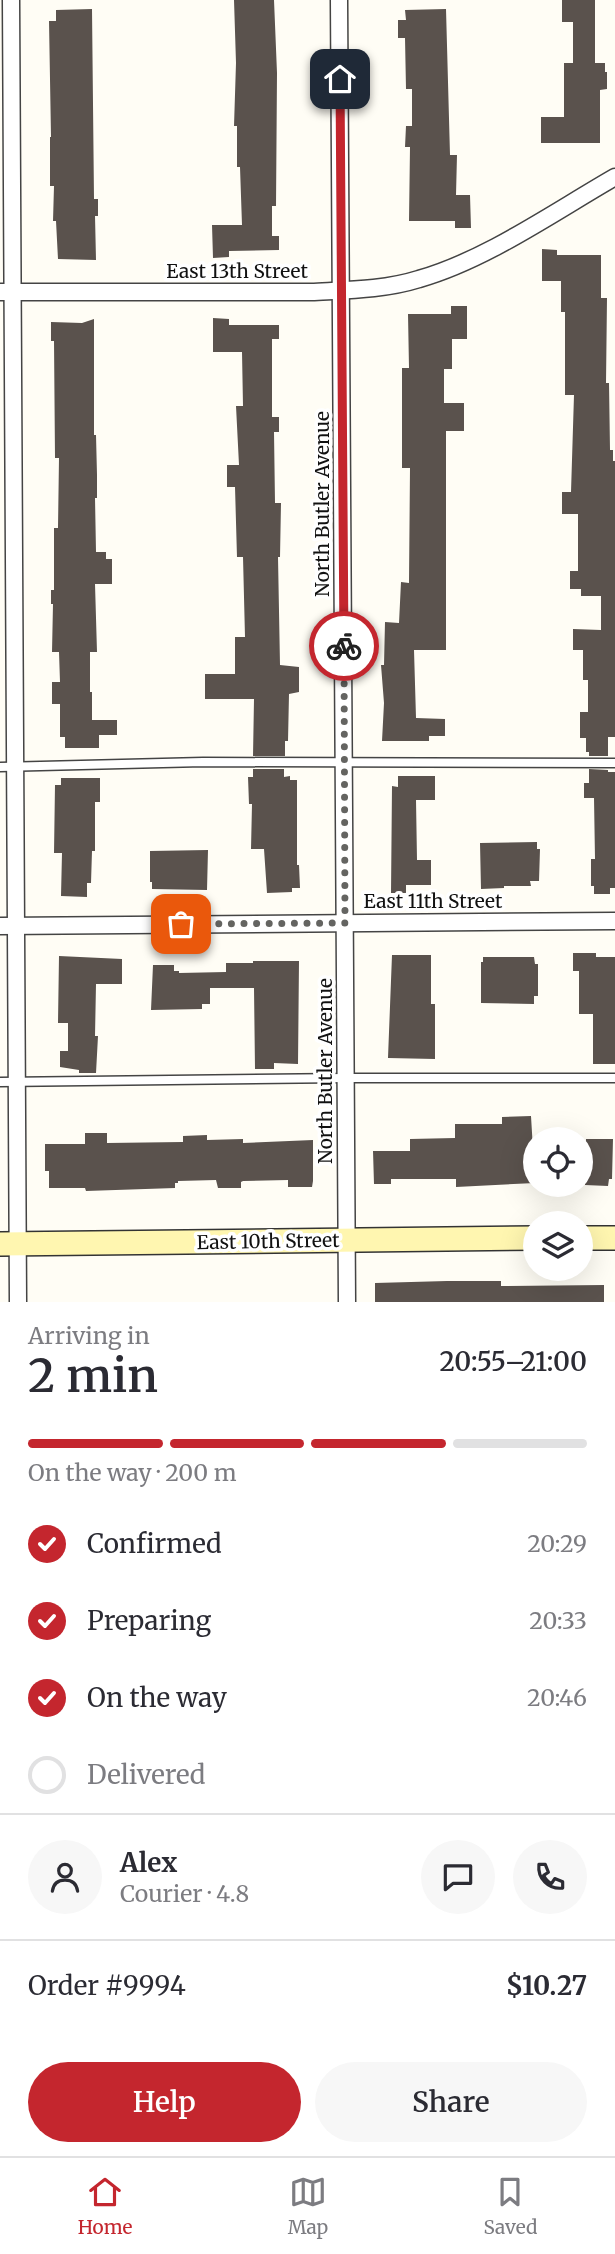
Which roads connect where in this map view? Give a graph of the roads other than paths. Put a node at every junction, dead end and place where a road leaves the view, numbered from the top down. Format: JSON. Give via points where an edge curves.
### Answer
{"nodes":[{"id":1,"x":11,"y":0,"type":"edge"},
{"id":2,"x":339,"y":0,"type":"edge"},
{"id":3,"x":615,"y":177,"type":"edge"},
{"id":4,"x":341,"y":291,"type":"junction"},
{"id":5,"x":7,"y":292,"type":"edge"},
{"id":6,"x":344,"y":763,"type":"junction"},
{"id":7,"x":615,"y":764,"type":"edge"},
{"id":8,"x":8,"y":767,"type":"edge"},
{"id":9,"x":615,"y":921,"type":"edge"},
{"id":10,"x":345,"y":923,"type":"junction"},
{"id":11,"x":8,"y":926,"type":"edge"},
{"id":12,"x":346,"y":1078,"type":"junction"},
{"id":13,"x":615,"y":1078,"type":"edge"},
{"id":14,"x":17,"y":1081,"type":"junction"},
{"id":15,"x":0,"y":1082,"type":"edge"},
{"id":16,"x":523,"y":1238,"type":"edge"},
{"id":17,"x":593,"y":1238,"type":"edge"},
{"id":18,"x":615,"y":1238,"type":"edge"},
{"id":19,"x":347,"y":1240,"type":"junction"},
{"id":20,"x":9,"y":1244,"type":"edge"},
{"id":21,"x":18,"y":1302,"type":"edge"},
{"id":22,"x":347,"y":1302,"type":"edge"}],
"edges":[{"from":1,"to":5,"type":"street"},
{"from":2,"to":4,"type":"street","name":"North Butler Avenue"},
{"from":3,"to":4,"type":"street","name":"East 13th Street","via":[[462,264],[401,284]]},
{"from":4,"to":5,"type":"street","name":"East 13th Street"},
{"from":4,"to":6,"type":"street","name":"North Butler Avenue"},
{"from":5,"to":8,"type":"street"},
{"from":6,"to":7,"type":"lane"},
{"from":6,"to":8,"type":"lane"},
{"from":6,"to":10,"type":"street","name":"North Butler Avenue"},
{"from":8,"to":11,"type":"street"},
{"from":9,"to":10,"type":"street","name":"East 11th Street"},
{"from":10,"to":11,"type":"street","name":"East 11th Street"},
{"from":10,"to":12,"type":"street","name":"North Butler Avenue"},
{"from":11,"to":14,"type":"street"},
{"from":12,"to":13,"type":"lane"},
{"from":12,"to":14,"type":"lane"},
{"from":12,"to":19,"type":"street","name":"North Butler Avenue"},
{"from":14,"to":15,"type":"lane"},
{"from":14,"to":20,"type":"street"},
{"from":16,"to":19,"type":"main road","name":"East 10th Street"},
{"from":17,"to":18,"type":"main road"},
{"from":19,"to":20,"type":"main road","name":"East 10th Street"},
{"from":19,"to":22,"type":"street","name":"North Butler Avenue"},
{"from":20,"to":21,"type":"street"}]}
